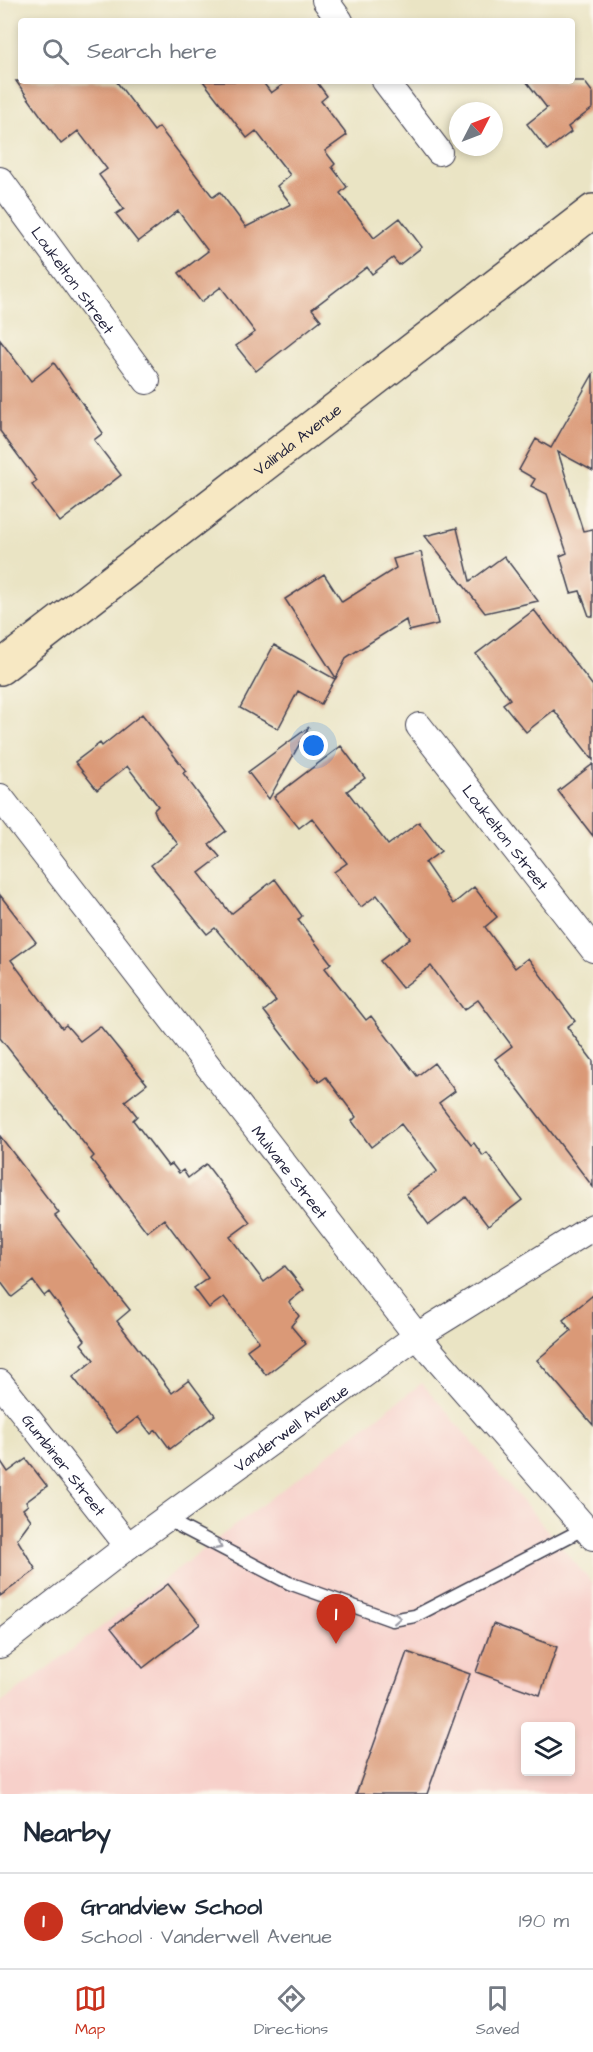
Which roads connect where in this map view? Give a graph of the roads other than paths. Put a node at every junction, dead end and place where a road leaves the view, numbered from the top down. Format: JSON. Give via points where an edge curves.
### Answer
{"nodes":[{"id":1,"x":325,"y":0,"type":"edge"},
{"id":2,"x":338,"y":18,"type":"edge"},
{"id":3,"x":387,"y":84,"type":"edge"},
{"id":4,"x":439,"y":152,"type":"dead end"},
{"id":5,"x":0,"y":180,"type":"edge"},
{"id":6,"x":593,"y":211,"type":"edge"},
{"id":7,"x":147,"y":381,"type":"dead end"},
{"id":8,"x":0,"y":668,"type":"edge"},
{"id":9,"x":419,"y":726,"type":"dead end"},
{"id":10,"x":0,"y":797,"type":"edge"},
{"id":11,"x":593,"y":948,"type":"edge"},
{"id":12,"x":593,"y":1227,"type":"edge"},
{"id":13,"x":417,"y":1336,"type":"junction"},
{"id":14,"x":0,"y":1383,"type":"edge"},
{"id":15,"x":166,"y":1519,"type":"junction"},
{"id":16,"x":589,"y":1532,"type":"edge"},
{"id":17,"x":128,"y":1546,"type":"junction"},
{"id":18,"x":0,"y":1645,"type":"edge"}],
"edges":[{"from":1,"to":2,"type":"street"},
{"from":3,"to":4,"type":"street"},
{"from":5,"to":7,"type":"street","name":"Loukelton Street"},
{"from":6,"to":8,"type":"main road","name":"Valinda Avenue"},
{"from":9,"to":11,"type":"street","name":"Loukelton Street"},
{"from":10,"to":13,"type":"street","name":"Mulvane Street"},
{"from":12,"to":13,"type":"street","name":"Vanderwell Avenue"},
{"from":13,"to":15,"type":"street","name":"Vanderwell Avenue"},
{"from":13,"to":16,"type":"street","name":"Mulvane Street"},
{"from":14,"to":17,"type":"street","name":"Gumbiner Street"},
{"from":15,"to":16,"type":"lane","one_way":true,"via":[[289,1583],[392,1620],[415,1616]]},
{"from":15,"to":17,"type":"street","name":"Vanderwell Avenue"},
{"from":17,"to":18,"type":"street","name":"Vanderwell Avenue"}]}
